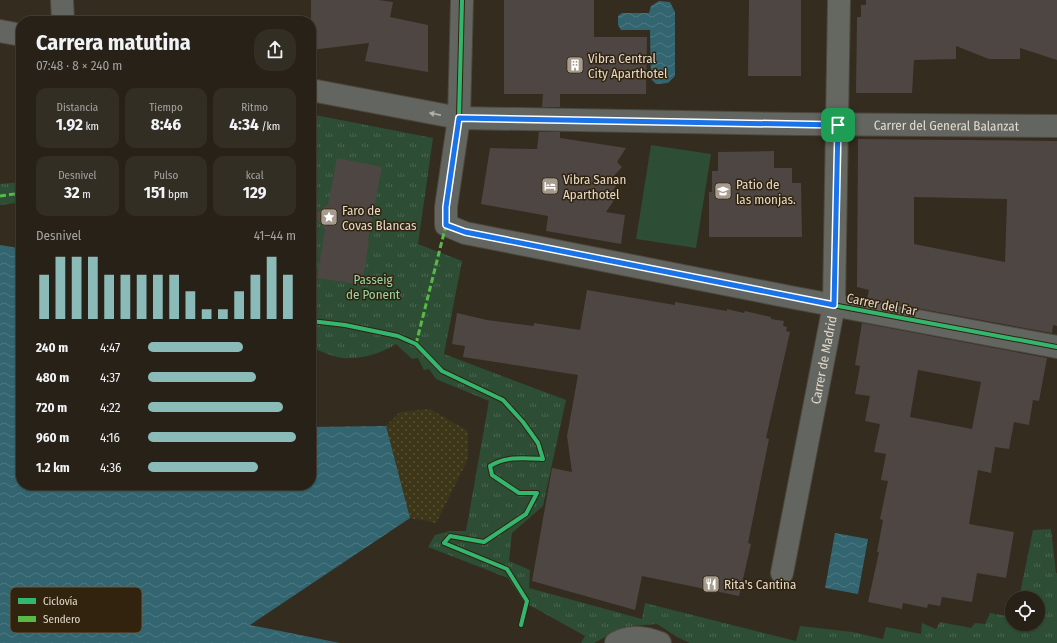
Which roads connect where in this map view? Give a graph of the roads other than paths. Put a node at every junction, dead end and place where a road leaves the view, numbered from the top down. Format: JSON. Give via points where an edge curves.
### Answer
{"nodes":[{"id":1,"x":62,"y":0,"type":"edge"},
{"id":2,"x":462,"y":0,"type":"edge"},
{"id":3,"x":839,"y":0,"type":"edge"},
{"id":4,"x":62,"y":16,"type":"edge"},
{"id":5,"x":0,"y":31,"type":"edge"},
{"id":6,"x":16,"y":34,"type":"edge"},
{"id":7,"x":316,"y":91,"type":"edge"},
{"id":8,"x":459,"y":118,"type":"junction"},
{"id":9,"x":838,"y":125,"type":"junction"},
{"id":10,"x":1057,"y":126,"type":"edge"},
{"id":11,"x":834,"y":305,"type":"junction"},
{"id":12,"x":1057,"y":347,"type":"edge"},
{"id":13,"x":782,"y":573,"type":"dead end"},
{"id":14,"x":616,"y":643,"type":"edge"},
{"id":15,"x":660,"y":643,"type":"edge"}],
"edges":[{"from":1,"to":4,"type":"street"},
{"from":2,"to":8,"type":"street"},
{"from":3,"to":9,"type":"street","name":"Carrer de Madrid"},
{"from":5,"to":6,"type":"street"},
{"from":8,"to":7,"type":"street","name":"Carrer del General Balanzat","one_way":true},
{"from":8,"to":9,"type":"street","name":"Carrer del General Balanzat"},
{"from":8,"to":11,"type":"street","name":"Carrer del Far","via":[[446,207],[446,225],[470,234]]},
{"from":9,"to":10,"type":"street","name":"Carrer del General Balanzat"},
{"from":9,"to":11,"type":"street","name":"Carrer de Madrid"},
{"from":11,"to":12,"type":"street","name":"Carrer del Far"},
{"from":11,"to":13,"type":"street","name":"Carrer de Madrid"},
{"from":14,"to":15,"type":"street","via":[[623,639],[642,637]]}]}
